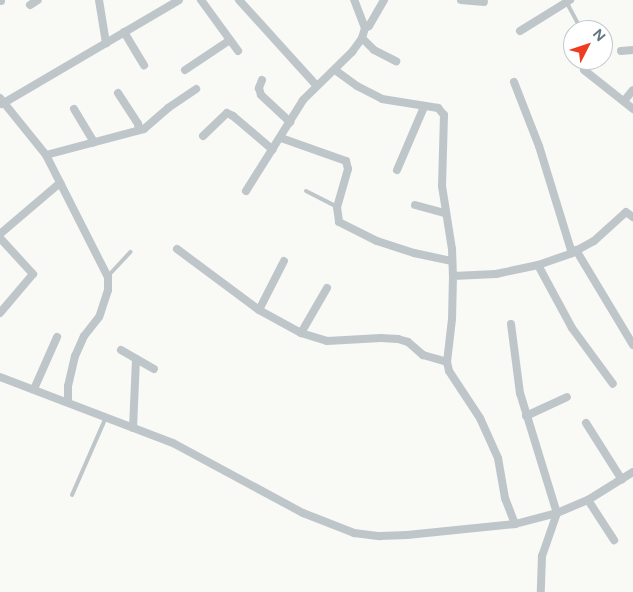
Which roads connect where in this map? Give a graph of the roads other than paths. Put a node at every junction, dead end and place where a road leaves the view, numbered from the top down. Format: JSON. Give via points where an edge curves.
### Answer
{"nodes":[{"id":1,"x":38,"y":0,"type":"edge"},
{"id":2,"x":99,"y":0,"type":"edge"},
{"id":3,"x":179,"y":0,"type":"edge"},
{"id":4,"x":201,"y":0,"type":"edge"},
{"id":5,"x":240,"y":0,"type":"edge"},
{"id":6,"x":354,"y":0,"type":"edge"},
{"id":7,"x":384,"y":0,"type":"edge"},
{"id":8,"x":461,"y":0,"type":"edge"},
{"id":9,"x":484,"y":2,"type":"dead end"},
{"id":10,"x":566,"y":2,"type":"edge"},
{"id":11,"x":30,"y":5,"type":"dead end"},
{"id":12,"x":576,"y":20,"type":"edge"},
{"id":13,"x":365,"y":28,"type":"junction"},
{"id":14,"x":520,"y":31,"type":"dead end"},
{"id":15,"x":124,"y":32,"type":"junction"},
{"id":16,"x":362,"y":38,"type":"junction"},
{"id":17,"x":230,"y":40,"type":"junction"},
{"id":18,"x":106,"y":43,"type":"junction"},
{"id":19,"x":633,"y":50,"type":"edge"},
{"id":20,"x":238,"y":51,"type":"dead end"},
{"id":21,"x":621,"y":51,"type":"dead end"},
{"id":22,"x":396,"y":61,"type":"dead end"},
{"id":23,"x":144,"y":65,"type":"dead end"},
{"id":24,"x":185,"y":70,"type":"dead end"},
{"id":25,"x":335,"y":70,"type":"junction"},
{"id":26,"x":584,"y":70,"type":"dead end"},
{"id":27,"x":262,"y":80,"type":"dead end"},
{"id":28,"x":514,"y":82,"type":"dead end"},
{"id":29,"x":316,"y":85,"type":"junction"},
{"id":30,"x":196,"y":89,"type":"dead end"},
{"id":31,"x":633,"y":90,"type":"edge"},
{"id":32,"x":118,"y":93,"type":"dead end"},
{"id":33,"x":624,"y":101,"type":"junction"},
{"id":34,"x":1,"y":102,"type":"edge"},
{"id":35,"x":424,"y":108,"type":"junction"},
{"id":36,"x":74,"y":109,"type":"dead end"},
{"id":37,"x":633,"y":109,"type":"edge"},
{"id":38,"x":290,"y":122,"type":"junction"},
{"id":39,"x":140,"y":130,"type":"junction"},
{"id":40,"x":203,"y":136,"type":"dead end"},
{"id":41,"x":281,"y":138,"type":"junction"},
{"id":42,"x":94,"y":142,"type":"junction"},
{"id":43,"x":273,"y":150,"type":"junction"},
{"id":44,"x":46,"y":155,"type":"junction"},
{"id":45,"x":397,"y":170,"type":"dead end"},
{"id":46,"x":60,"y":183,"type":"junction"},
{"id":47,"x":246,"y":191,"type":"dead end"},
{"id":48,"x":306,"y":191,"type":"dead end"},
{"id":49,"x":415,"y":205,"type":"dead end"},
{"id":50,"x":337,"y":207,"type":"junction"},
{"id":51,"x":444,"y":213,"type":"junction"},
{"id":52,"x":633,"y":217,"type":"edge"},
{"id":53,"x":0,"y":234,"type":"edge"},
{"id":54,"x":0,"y":238,"type":"edge"},
{"id":55,"x":177,"y":249,"type":"dead end"},
{"id":56,"x":130,"y":252,"type":"dead end"},
{"id":57,"x":574,"y":252,"type":"junction"},
{"id":58,"x":284,"y":261,"type":"dead end"},
{"id":59,"x":452,"y":261,"type":"junction"},
{"id":60,"x":538,"y":265,"type":"junction"},
{"id":61,"x":453,"y":276,"type":"junction"},
{"id":62,"x":108,"y":277,"type":"junction"},
{"id":63,"x":327,"y":288,"type":"dead end"},
{"id":64,"x":259,"y":310,"type":"junction"},
{"id":65,"x":0,"y":312,"type":"edge"},
{"id":66,"x":511,"y":324,"type":"dead end"},
{"id":67,"x":301,"y":333,"type":"junction"},
{"id":68,"x":57,"y":337,"type":"dead end"},
{"id":69,"x":633,"y":345,"type":"edge"},
{"id":70,"x":121,"y":350,"type":"dead end"},
{"id":71,"x":136,"y":359,"type":"junction"},
{"id":72,"x":447,"y":362,"type":"junction"},
{"id":73,"x":154,"y":369,"type":"dead end"},
{"id":74,"x":0,"y":377,"type":"edge"},
{"id":75,"x":612,"y":384,"type":"dead end"},
{"id":76,"x":34,"y":389,"type":"junction"},
{"id":77,"x":567,"y":396,"type":"dead end"},
{"id":78,"x":68,"y":402,"type":"junction"},
{"id":79,"x":526,"y":416,"type":"junction"},
{"id":80,"x":106,"y":417,"type":"junction"},
{"id":81,"x":586,"y":423,"type":"dead end"},
{"id":82,"x":133,"y":428,"type":"junction"},
{"id":83,"x":633,"y":472,"type":"edge"},
{"id":84,"x":622,"y":480,"type":"junction"},
{"id":85,"x":72,"y":495,"type":"dead end"},
{"id":86,"x":588,"y":500,"type":"junction"},
{"id":87,"x":557,"y":513,"type":"junction"},
{"id":88,"x":515,"y":524,"type":"junction"},
{"id":89,"x":614,"y":540,"type":"dead end"},
{"id":90,"x":541,"y":592,"type":"edge"}],
"edges":[{"from":1,"to":11,"type":"street"},
{"from":2,"to":18,"type":"street"},
{"from":3,"to":15,"type":"street"},
{"from":4,"to":17,"type":"street"},
{"from":5,"to":29,"type":"street"},
{"from":6,"to":13,"type":"street"},
{"from":7,"to":13,"type":"street"},
{"from":8,"to":9,"type":"street"},
{"from":10,"to":12,"type":"lane"},
{"from":10,"to":14,"type":"street"},
{"from":13,"to":16,"type":"street"},
{"from":15,"to":18,"type":"street"},
{"from":15,"to":23,"type":"street"},
{"from":16,"to":22,"type":"street","via":[[374,50]]},
{"from":16,"to":25,"type":"street"},
{"from":17,"to":20,"type":"street"},
{"from":17,"to":24,"type":"street"},
{"from":18,"to":34,"type":"street"},
{"from":19,"to":21,"type":"street"},
{"from":25,"to":29,"type":"street"},
{"from":25,"to":35,"type":"street","via":[[375,96]]},
{"from":26,"to":33,"type":"street"},
{"from":27,"to":38,"type":"street","via":[[261,95]]},
{"from":28,"to":57,"type":"street"},
{"from":29,"to":38,"type":"street"},
{"from":30,"to":39,"type":"street"},
{"from":31,"to":33,"type":"street"},
{"from":32,"to":39,"type":"street"},
{"from":33,"to":37,"type":"street"},
{"from":34,"to":44,"type":"street"},
{"from":35,"to":45,"type":"street"},
{"from":35,"to":51,"type":"street","via":[[438,108],[444,115],[441,176]]},
{"from":36,"to":42,"type":"street"},
{"from":38,"to":41,"type":"street"},
{"from":39,"to":42,"type":"street"},
{"from":40,"to":43,"type":"street","via":[[227,113]]},
{"from":41,"to":43,"type":"street"},
{"from":41,"to":50,"type":"street","via":[[346,162],[348,169]]},
{"from":42,"to":44,"type":"street"},
{"from":43,"to":47,"type":"street"},
{"from":44,"to":46,"type":"street"},
{"from":46,"to":53,"type":"street"},
{"from":46,"to":62,"type":"street"},
{"from":48,"to":50,"type":"lane"},
{"from":49,"to":51,"type":"street"},
{"from":50,"to":59,"type":"street","via":[[339,222],[377,242]]},
{"from":51,"to":59,"type":"street"},
{"from":52,"to":57,"type":"street","via":[[626,212],[594,241]]},
{"from":54,"to":65,"type":"street","via":[[34,274]]},
{"from":55,"to":64,"type":"street"},
{"from":56,"to":62,"type":"lane"},
{"from":57,"to":60,"type":"street"},
{"from":57,"to":69,"type":"street"},
{"from":58,"to":64,"type":"street"},
{"from":59,"to":61,"type":"street"},
{"from":60,"to":61,"type":"street","via":[[496,274]]},
{"from":60,"to":75,"type":"street","via":[[572,328]]},
{"from":61,"to":72,"type":"street"},
{"from":62,"to":78,"type":"street","via":[[108,290],[99,317],[84,336],[75,356]]},
{"from":63,"to":67,"type":"street"},
{"from":64,"to":67,"type":"street"},
{"from":66,"to":79,"type":"street"},
{"from":67,"to":72,"type":"street","via":[[327,341],[398,339],[408,342],[423,355]]},
{"from":68,"to":76,"type":"street"},
{"from":70,"to":71,"type":"street"},
{"from":71,"to":73,"type":"street"},
{"from":71,"to":82,"type":"street"},
{"from":72,"to":88,"type":"street","via":[[480,418],[498,458],[505,498]]},
{"from":74,"to":76,"type":"street"},
{"from":76,"to":78,"type":"street"},
{"from":77,"to":79,"type":"street"},
{"from":78,"to":80,"type":"street"},
{"from":79,"to":87,"type":"street"},
{"from":80,"to":82,"type":"street"},
{"from":80,"to":85,"type":"lane"},
{"from":81,"to":84,"type":"street"},
{"from":82,"to":88,"type":"street","via":[[173,443],[303,513],[354,533],[407,536]]},
{"from":83,"to":84,"type":"street"},
{"from":84,"to":86,"type":"street"},
{"from":86,"to":87,"type":"street"},
{"from":86,"to":89,"type":"street"},
{"from":87,"to":88,"type":"street"},
{"from":87,"to":90,"type":"street","via":[[542,556]]}]}
